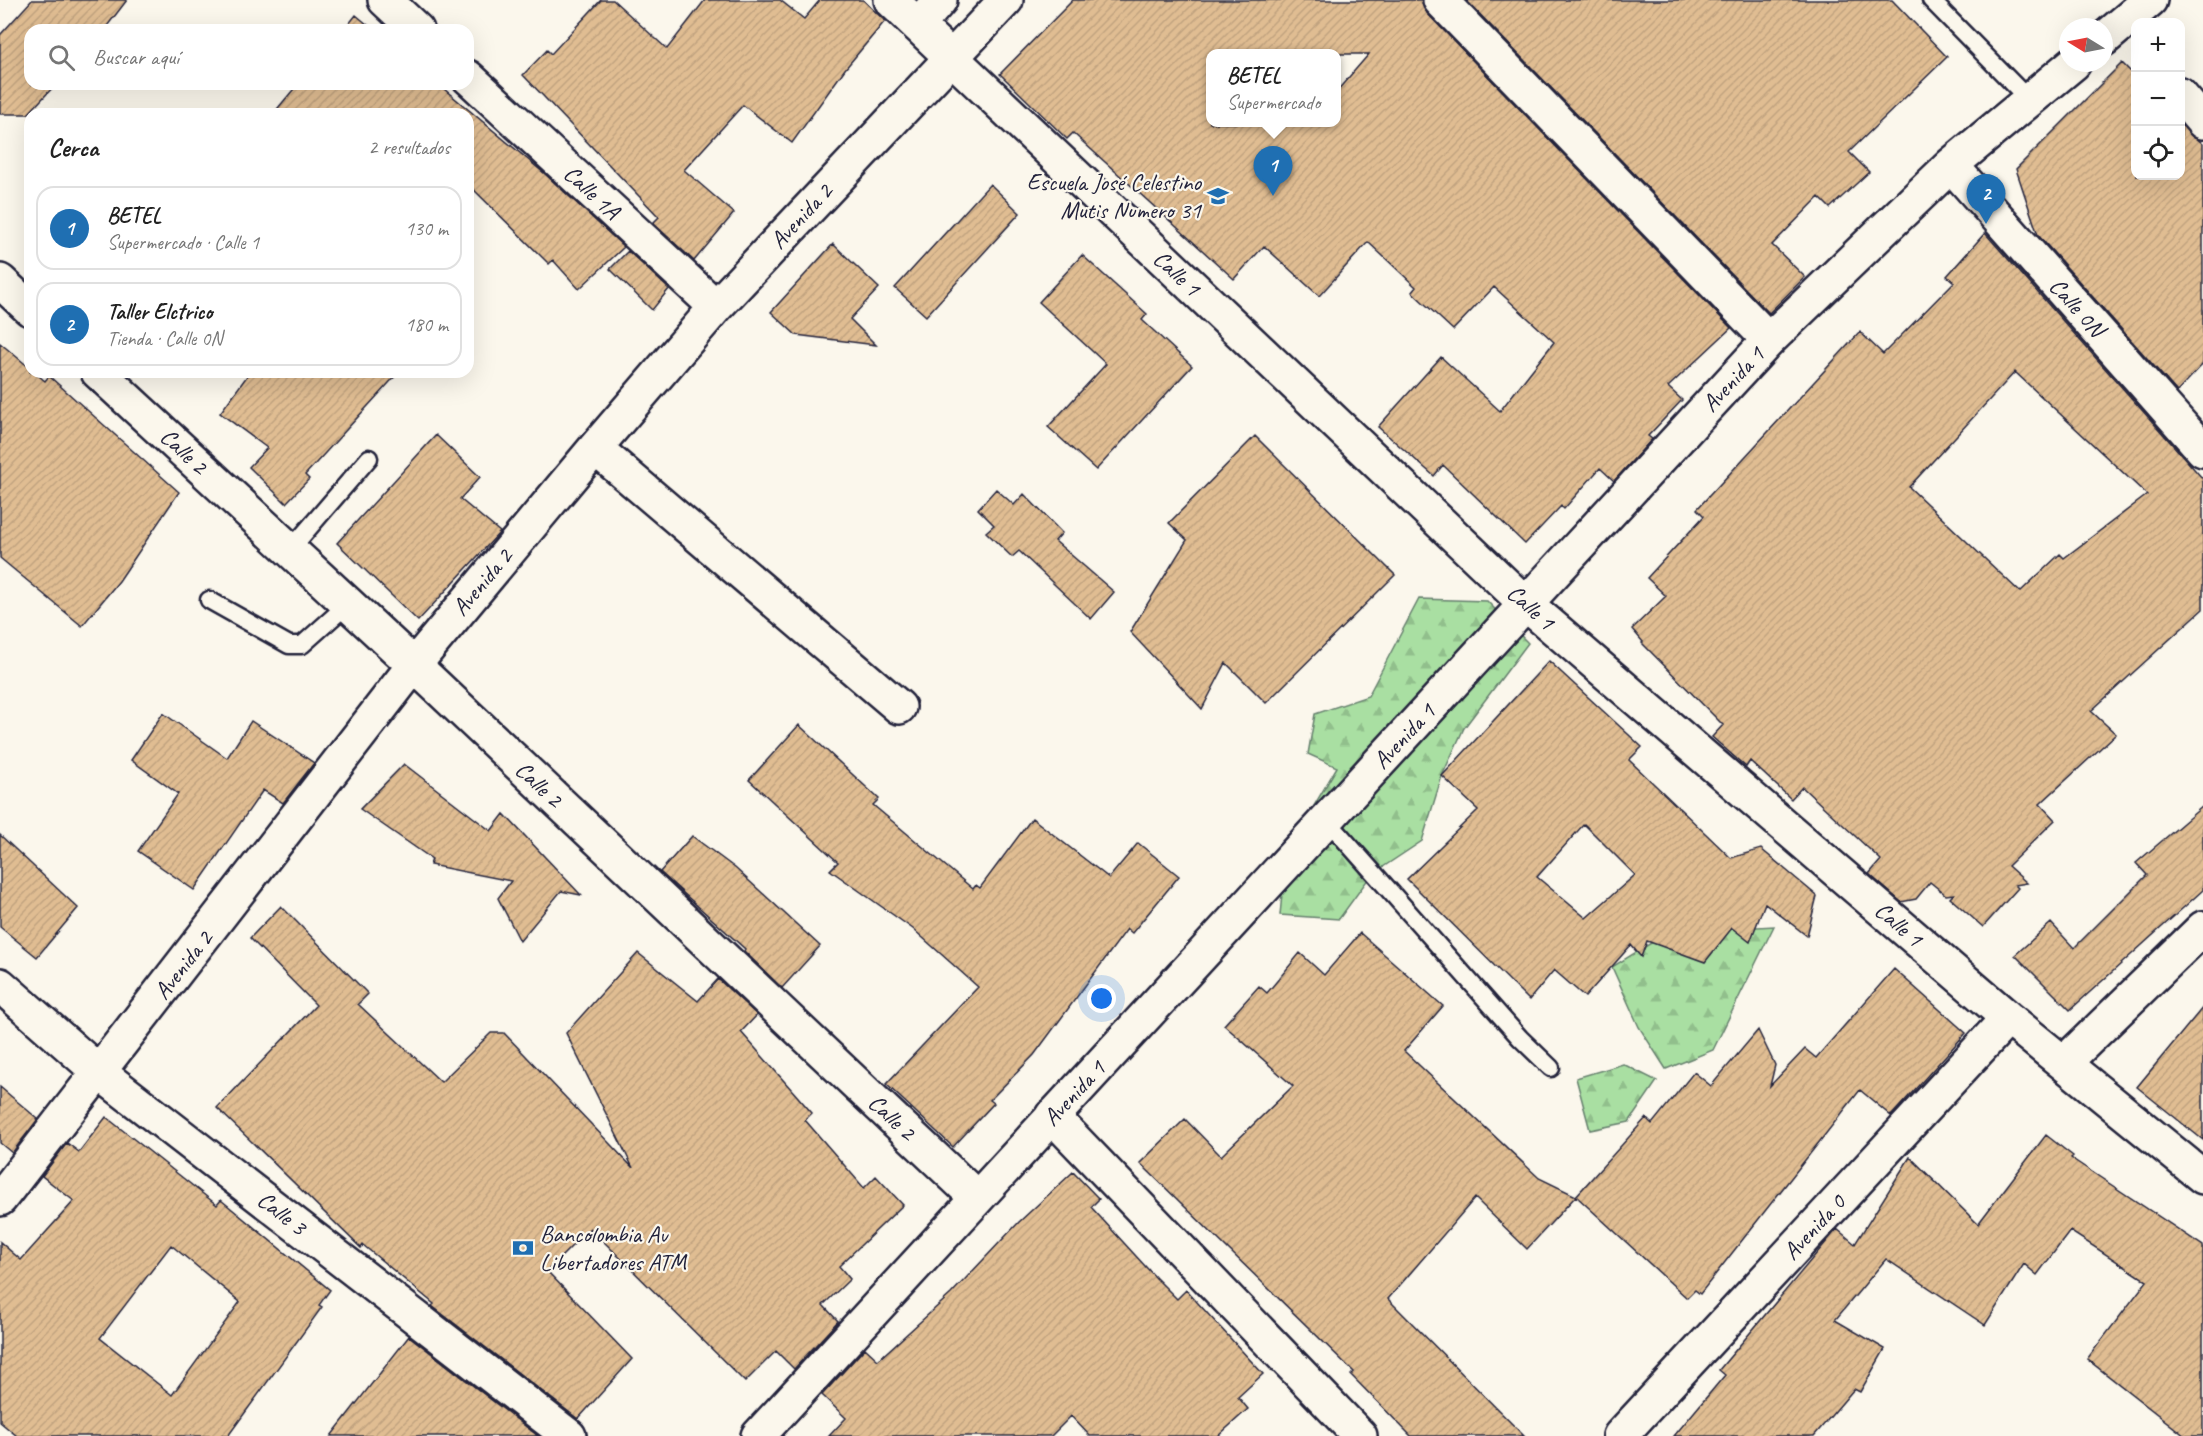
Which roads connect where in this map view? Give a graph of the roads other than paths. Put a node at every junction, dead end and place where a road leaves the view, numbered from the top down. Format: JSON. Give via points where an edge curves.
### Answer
{"nodes":[{"id":1,"x":891,"y":0,"type":"edge"},
{"id":2,"x":940,"y":0,"type":"edge"},
{"id":3,"x":1006,"y":0,"type":"edge"},
{"id":4,"x":1440,"y":0,"type":"edge"},
{"id":5,"x":1930,"y":0,"type":"edge"},
{"id":6,"x":2150,"y":0,"type":"edge"},
{"id":7,"x":918,"y":25,"type":"junction"},
{"id":8,"x":2121,"y":34,"type":"edge"},
{"id":9,"x":949,"y":57,"type":"junction"},
{"id":10,"x":2063,"y":72,"type":"edge"},
{"id":11,"x":474,"y":83,"type":"edge"},
{"id":12,"x":2029,"y":100,"type":"junction"},
{"id":13,"x":2185,"y":100,"type":"edge"},
{"id":14,"x":2203,"y":122,"type":"edge"},
{"id":15,"x":1951,"y":165,"type":"junction"},
{"id":16,"x":0,"y":281,"type":"edge"},
{"id":17,"x":24,"y":303,"type":"edge"},
{"id":18,"x":716,"y":307,"type":"junction"},
{"id":19,"x":1769,"y":340,"type":"junction"},
{"id":20,"x":105,"y":378,"type":"edge"},
{"id":21,"x":594,"y":448,"type":"junction"},
{"id":22,"x":2203,"y":450,"type":"edge"},
{"id":23,"x":369,"y":458,"type":"dead end"},
{"id":24,"x":290,"y":549,"type":"junction"},
{"id":25,"x":209,"y":600,"type":"dead end"},
{"id":26,"x":348,"y":604,"type":"junction"},
{"id":27,"x":1526,"y":604,"type":"junction"},
{"id":28,"x":414,"y":665,"type":"junction"},
{"id":29,"x":899,"y":707,"type":"dead end"},
{"id":30,"x":1327,"y":820,"type":"junction"},
{"id":31,"x":2203,"y":928,"type":"edge"},
{"id":32,"x":0,"y":985,"type":"edge"},
{"id":33,"x":2008,"y":1018,"type":"junction"},
{"id":34,"x":2064,"y":1063,"type":"junction"},
{"id":35,"x":1551,"y":1068,"type":"dead end"},
{"id":36,"x":100,"y":1073,"type":"junction"},
{"id":37,"x":1052,"y":1116,"type":"junction"},
{"id":38,"x":2203,"y":1177,"type":"edge"},
{"id":39,"x":977,"y":1198,"type":"junction"},
{"id":40,"x":0,"y":1199,"type":"edge"},
{"id":41,"x":569,"y":1436,"type":"edge"},
{"id":42,"x":758,"y":1436,"type":"edge"},
{"id":43,"x":1360,"y":1436,"type":"edge"},
{"id":44,"x":1620,"y":1436,"type":"edge"}],
"edges":[{"from":1,"to":7,"type":"street","name":"Calle 1"},
{"from":2,"to":7,"type":"street"},
{"from":3,"to":9,"type":"street","name":"Avenida 2"},
{"from":4,"to":19,"type":"street"},
{"from":5,"to":12,"type":"lane"},
{"from":6,"to":8,"type":"street"},
{"from":7,"to":9,"type":"street","name":"Calle 1"},
{"from":9,"to":18,"type":"street","name":"Avenida 2"},
{"from":9,"to":27,"type":"street","name":"Calle 1"},
{"from":10,"to":12,"type":"street","name":"Avenida 1"},
{"from":11,"to":18,"type":"street","name":"Calle 1A"},
{"from":12,"to":15,"type":"street","name":"Avenida 1"},
{"from":13,"to":14,"type":"street"},
{"from":15,"to":19,"type":"street","name":"Avenida 1"},
{"from":15,"to":22,"type":"street","name":"Calle 0N"},
{"from":16,"to":17,"type":"street"},
{"from":18,"to":21,"type":"street","name":"Avenida 2"},
{"from":19,"to":27,"type":"street","name":"Avenida 1"},
{"from":20,"to":24,"type":"street","name":"Calle 2"},
{"from":21,"to":28,"type":"street","name":"Avenida 2"},
{"from":21,"to":29,"type":"street"},
{"from":23,"to":24,"type":"lane"},
{"from":24,"to":26,"type":"street","name":"Calle 2"},
{"from":25,"to":26,"type":"lane","via":[[289,645],[302,645]]},
{"from":26,"to":28,"type":"street","name":"Calle 2"},
{"from":27,"to":30,"type":"street","name":"Avenida 1"},
{"from":27,"to":33,"type":"street","name":"Calle 1"},
{"from":28,"to":36,"type":"street","name":"Avenida 2"},
{"from":28,"to":39,"type":"street","name":"Calle 2"},
{"from":30,"to":35,"type":"lane"},
{"from":30,"to":37,"type":"street","name":"Avenida 1"},
{"from":31,"to":34,"type":"street"},
{"from":32,"to":36,"type":"street","name":"Calle 3"},
{"from":33,"to":34,"type":"street","name":"Calle 1"},
{"from":33,"to":44,"type":"street","name":"Avenida 0"},
{"from":34,"to":38,"type":"street","name":"Calle 1"},
{"from":36,"to":40,"type":"street","name":"Avenida 2"},
{"from":36,"to":41,"type":"street","name":"Calle 3"},
{"from":37,"to":39,"type":"street","name":"Avenida 1"},
{"from":37,"to":43,"type":"street"},
{"from":39,"to":42,"type":"street","name":"Avenida 1"}]}
